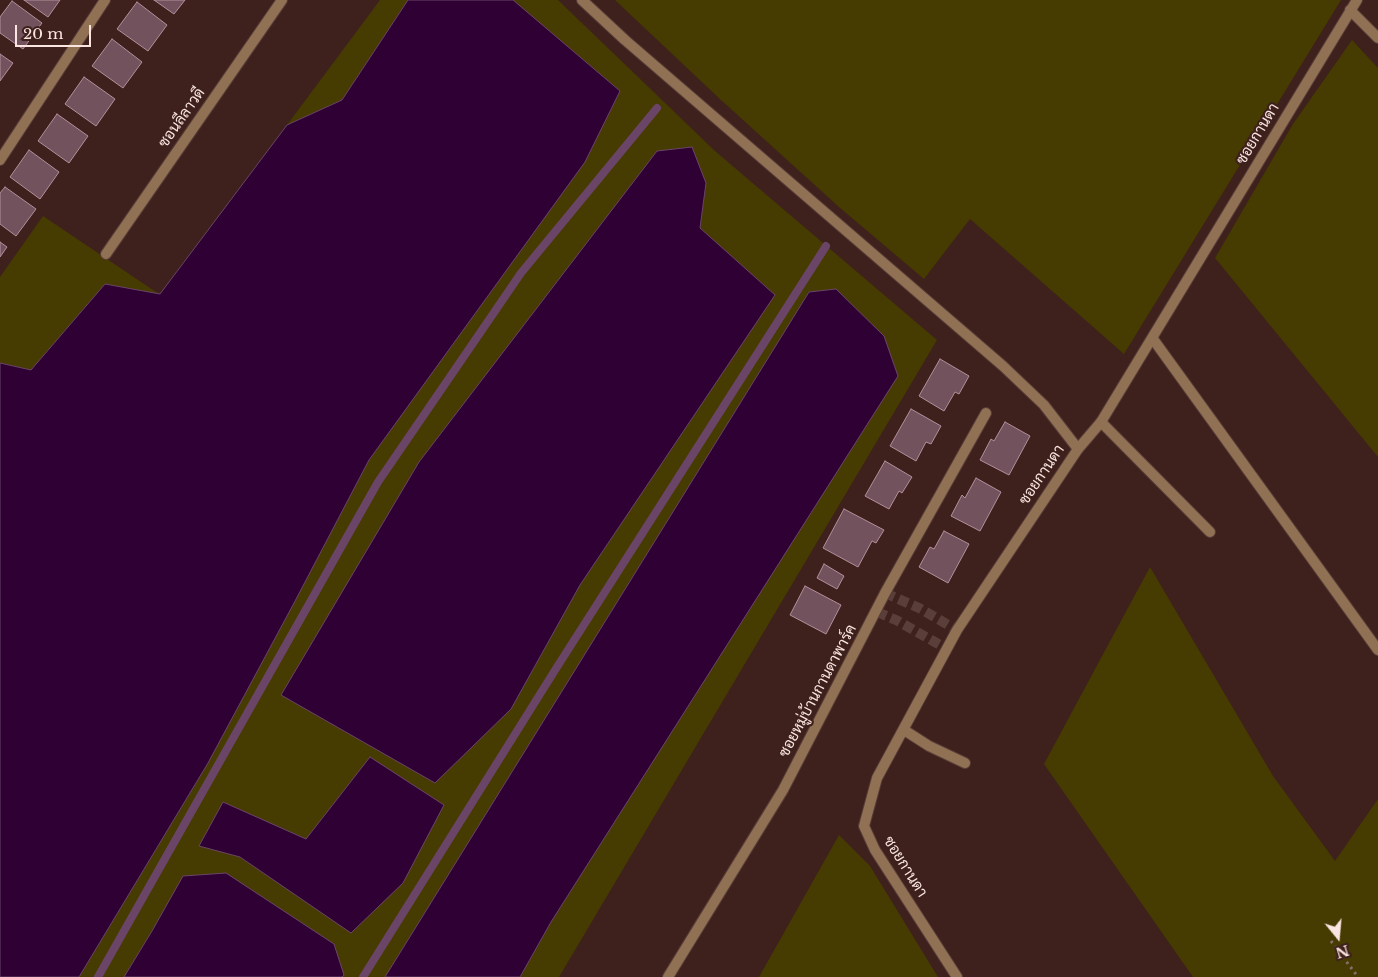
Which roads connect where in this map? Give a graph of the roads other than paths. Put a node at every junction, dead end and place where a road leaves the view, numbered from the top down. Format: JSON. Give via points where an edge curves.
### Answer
{"nodes":[{"id":1,"x":106,"y":0,"type":"edge"},
{"id":2,"x":282,"y":0,"type":"edge"},
{"id":3,"x":582,"y":0,"type":"edge"},
{"id":4,"x":1357,"y":0,"type":"edge"},
{"id":5,"x":1350,"y":10,"type":"junction"},
{"id":6,"x":1378,"y":38,"type":"edge"},
{"id":7,"x":0,"y":160,"type":"edge"},
{"id":8,"x":106,"y":254,"type":"dead end"},
{"id":9,"x":1153,"y":339,"type":"junction"},
{"id":10,"x":986,"y":413,"type":"dead end"},
{"id":11,"x":1101,"y":422,"type":"junction"},
{"id":12,"x":1078,"y":450,"type":"junction"},
{"id":13,"x":1210,"y":532,"type":"dead end"},
{"id":14,"x":1378,"y":650,"type":"edge"},
{"id":15,"x":904,"y":730,"type":"junction"},
{"id":16,"x":965,"y":764,"type":"dead end"},
{"id":17,"x":668,"y":977,"type":"edge"},
{"id":18,"x":957,"y":977,"type":"edge"}],
"edges":[{"from":1,"to":7,"type":"street"},
{"from":2,"to":8,"type":"street","name":"ซอนลีลาวดี"},
{"from":3,"to":12,"type":"street","via":[[1003,366],[1044,405]]},
{"from":4,"to":5,"type":"street","name":"ซอยกานดา"},
{"from":5,"to":6,"type":"street"},
{"from":5,"to":9,"type":"street","name":"ซอยกานดา"},
{"from":9,"to":11,"type":"street","name":"ซอยกานดา"},
{"from":9,"to":14,"type":"street"},
{"from":10,"to":17,"type":"street","name":"ซอยหมู่บ้านกานดาพาร์ค","via":[[885,592],[783,790]]},
{"from":11,"to":12,"type":"street","name":"ซอยกานดา"},
{"from":11,"to":13,"type":"street"},
{"from":12,"to":15,"type":"street","name":"ซอยกานดา","via":[[957,630]]},
{"from":15,"to":16,"type":"street"},
{"from":15,"to":18,"type":"street","name":"ซอยกานดา","via":[[878,778],[864,826],[875,850]]}]}
